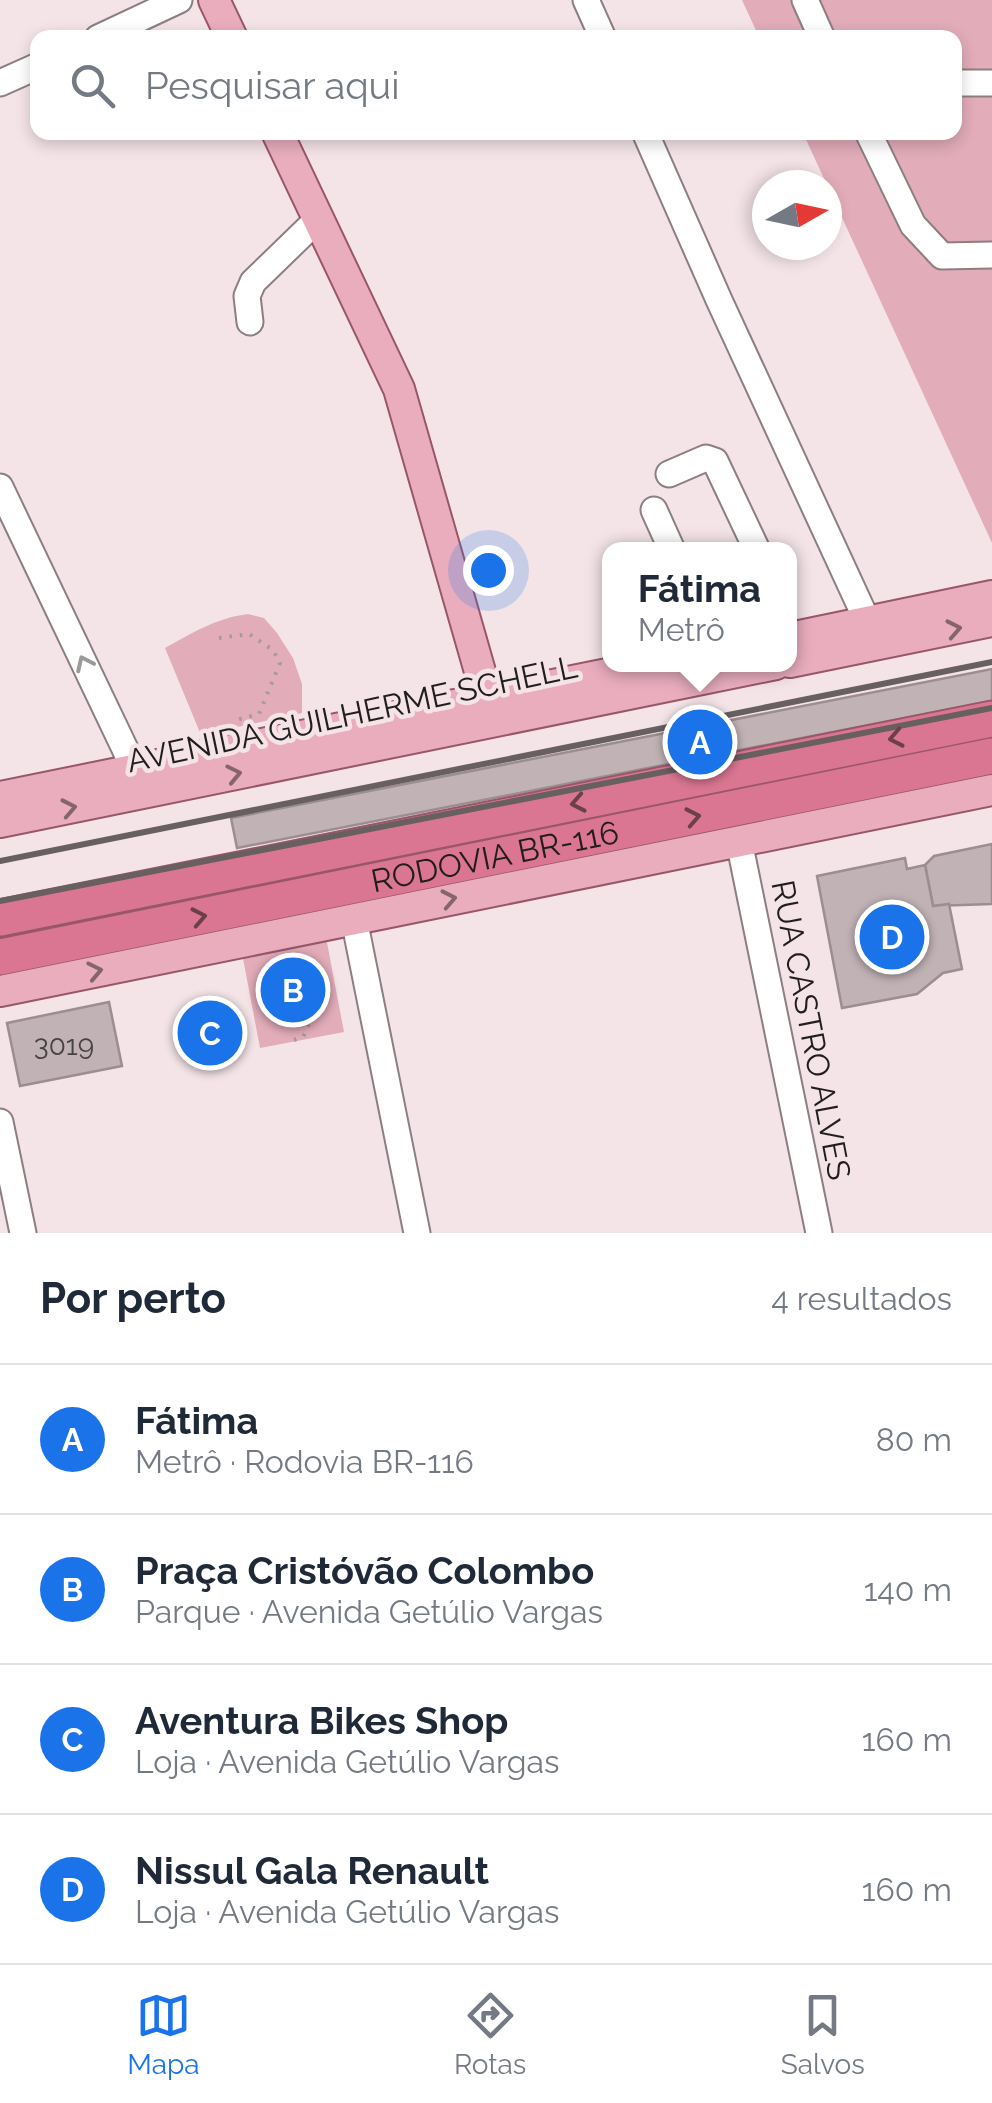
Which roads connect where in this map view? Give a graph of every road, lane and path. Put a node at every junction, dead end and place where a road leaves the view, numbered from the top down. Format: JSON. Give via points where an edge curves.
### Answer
{"nodes":[{"id":1,"x":179,"y":0,"type":"edge"},
{"id":2,"x":214,"y":0,"type":"edge"},
{"id":3,"x":586,"y":0,"type":"edge"},
{"id":4,"x":804,"y":0,"type":"edge"},
{"id":5,"x":115,"y":30,"type":"edge"},
{"id":6,"x":228,"y":30,"type":"edge"},
{"id":7,"x":599,"y":30,"type":"edge"},
{"id":8,"x":818,"y":30,"type":"edge"},
{"id":9,"x":30,"y":70,"type":"edge"},
{"id":10,"x":962,"y":83,"type":"edge"},
{"id":11,"x":992,"y":83,"type":"edge"},
{"id":12,"x":0,"y":84,"type":"edge"},
{"id":13,"x":281,"y":140,"type":"edge"},
{"id":14,"x":649,"y":140,"type":"edge"},
{"id":15,"x":872,"y":140,"type":"edge"},
{"id":16,"x":318,"y":219,"type":"junction"},
{"id":17,"x":992,"y":255,"type":"edge"},
{"id":18,"x":250,"y":322,"type":"dead end"},
{"id":19,"x":669,"y":474,"type":"dead end"},
{"id":20,"x":0,"y":487,"type":"edge"},
{"id":21,"x":654,"y":510,"type":"dead end"},
{"id":22,"x":668,"y":542,"type":"edge"},
{"id":23,"x":753,"y":542,"type":"edge"},
{"id":24,"x":992,"y":596,"type":"edge"},
{"id":25,"x":992,"y":621,"type":"edge"},
{"id":26,"x":874,"y":633,"type":"junction"},
{"id":27,"x":219,"y":638,"type":"dead end"},
{"id":28,"x":797,"y":639,"type":"edge"},
{"id":29,"x":627,"y":672,"type":"edge"},
{"id":30,"x":725,"y":672,"type":"edge"},
{"id":31,"x":490,"y":709,"type":"junction"},
{"id":32,"x":992,"y":719,"type":"edge"},
{"id":33,"x":221,"y":724,"type":"dead end"},
{"id":34,"x":992,"y":756,"type":"edge"},
{"id":35,"x":136,"y":782,"type":"junction"},
{"id":36,"x":992,"y":790,"type":"edge"},
{"id":37,"x":0,"y":797,"type":"edge"},
{"id":38,"x":0,"y":822,"type":"edge"},
{"id":39,"x":739,"y":840,"type":"junction"},
{"id":40,"x":0,"y":918,"type":"edge"},
{"id":41,"x":354,"y":918,"type":"junction"},
{"id":42,"x":295,"y":930,"type":"junction"},
{"id":43,"x":0,"y":957,"type":"edge"},
{"id":44,"x":0,"y":991,"type":"edge"},
{"id":45,"x":294,"y":1040,"type":"dead end"},
{"id":46,"x":0,"y":1122,"type":"edge"},
{"id":47,"x":22,"y":1233,"type":"edge"},
{"id":48,"x":417,"y":1233,"type":"edge"},
{"id":49,"x":819,"y":1233,"type":"edge"}],
"edges":[{"from":1,"to":5,"type":"street"},
{"from":2,"to":6,"type":"main road"},
{"from":3,"to":7,"type":"street"},
{"from":4,"to":8,"type":"street"},
{"from":9,"to":12,"type":"street"},
{"from":10,"to":11,"type":"street"},
{"from":13,"to":16,"type":"main road"},
{"from":14,"to":26,"type":"street"},
{"from":15,"to":17,"type":"street","via":[[914,226],[942,256]]},
{"from":16,"to":18,"type":"street","via":[[253,282],[246,296]]},
{"from":16,"to":31,"type":"main road","via":[[398,389]]},
{"from":19,"to":23,"type":"street","via":[[706,458],[714,461]]},
{"from":35,"to":20,"type":"street","one_way":true},
{"from":21,"to":22,"type":"street"},
{"from":24,"to":26,"type":"main road"},
{"from":26,"to":25,"type":"main road","one_way":true},
{"from":26,"to":28,"type":"main road"},
{"from":27,"to":33,"type":"path","via":[[249,634],[280,663],[260,714]]},
{"from":29,"to":31,"type":"main road","name":"AVENIDA GUILHERME SCHELL"},
{"from":30,"to":31,"type":"main road","name":"AVENIDA GUILHERME SCHELL"},
{"from":31,"to":35,"type":"main road","name":"AVENIDA GUILHERME SCHELL"},
{"from":32,"to":40,"type":"highway","name":"RODOVIA BR-116","one_way":true},
{"from":43,"to":34,"type":"highway","name":"RODOVIA BR-116","one_way":true},
{"from":35,"to":37,"type":"main road","name":"AVENIDA GUILHERME SCHELL"},
{"from":38,"to":35,"type":"main road","name":"AVENIDA GUILHERME SCHELL","one_way":true},
{"from":36,"to":39,"type":"main road"},
{"from":41,"to":39,"type":"main road","one_way":true},
{"from":39,"to":49,"type":"street","name":"RUA CASTRO ALVES"},
{"from":41,"to":42,"type":"main road"},
{"from":41,"to":48,"type":"street"},
{"from":44,"to":42,"type":"main road","one_way":true},
{"from":42,"to":45,"type":"path","via":[[312,1016]]},
{"from":46,"to":47,"type":"street"}]}
